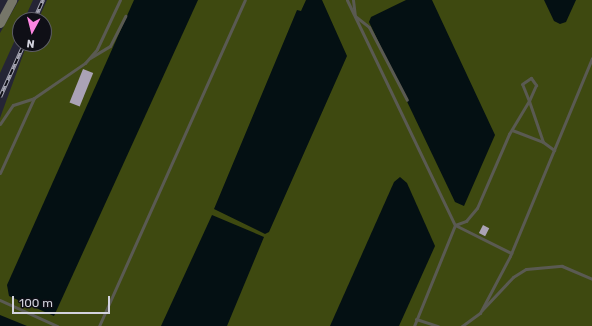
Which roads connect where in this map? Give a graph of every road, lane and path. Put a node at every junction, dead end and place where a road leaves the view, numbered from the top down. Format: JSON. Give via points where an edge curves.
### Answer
{"nodes":[{"id":1,"x":12,"y":0,"type":"edge"},
{"id":2,"x":120,"y":0,"type":"edge"},
{"id":3,"x":245,"y":0,"type":"edge"},
{"id":4,"x":347,"y":0,"type":"edge"},
{"id":5,"x":353,"y":0,"type":"edge"},
{"id":6,"x":125,"y":16,"type":"dead end"},
{"id":7,"x":354,"y":16,"type":"junction"},
{"id":8,"x":0,"y":23,"type":"edge"},
{"id":9,"x":592,"y":58,"type":"edge"},
{"id":10,"x":88,"y":59,"type":"junction"},
{"id":11,"x":34,"y":98,"type":"junction"},
{"id":12,"x":407,"y":100,"type":"dead end"},
{"id":13,"x":529,"y":100,"type":"junction"},
{"id":14,"x":0,"y":124,"type":"edge"},
{"id":15,"x":512,"y":130,"type":"junction"},
{"id":16,"x":543,"y":142,"type":"junction"},
{"id":17,"x":554,"y":150,"type":"junction"},
{"id":18,"x":0,"y":172,"type":"edge"},
{"id":19,"x":455,"y":225,"type":"junction"},
{"id":20,"x":511,"y":253,"type":"junction"},
{"id":21,"x":592,"y":279,"type":"edge"},
{"id":22,"x":0,"y":300,"type":"edge"},
{"id":23,"x":480,"y":313,"type":"junction"},
{"id":24,"x":416,"y":319,"type":"junction"},
{"id":25,"x":53,"y":325,"type":"edge"},
{"id":26,"x":57,"y":326,"type":"edge"},
{"id":27,"x":99,"y":326,"type":"edge"},
{"id":28,"x":414,"y":326,"type":"edge"},
{"id":29,"x":438,"y":326,"type":"edge"},
{"id":30,"x":462,"y":326,"type":"edge"}],
"edges":[{"from":1,"to":8,"type":"main road"},
{"from":2,"to":10,"type":"lane"},
{"from":3,"to":27,"type":"lane"},
{"from":4,"to":7,"type":"lane"},
{"from":5,"to":7,"type":"lane"},
{"from":6,"to":10,"type":"lane","via":[[110,46]]},
{"from":7,"to":12,"type":"lane","via":[[369,27]]},
{"from":7,"to":19,"type":"lane"},
{"from":9,"to":17,"type":"lane"},
{"from":10,"to":11,"type":"lane"},
{"from":11,"to":14,"type":"lane","via":[[13,105]]},
{"from":11,"to":18,"type":"lane"},
{"from":13,"to":13,"type":"lane","via":[[536,85],[529,78],[522,84]]},
{"from":13,"to":15,"type":"lane"},
{"from":13,"to":16,"type":"lane"},
{"from":15,"to":16,"type":"lane"},
{"from":15,"to":19,"type":"lane","via":[[477,208],[466,221]]},
{"from":16,"to":17,"type":"lane"},
{"from":17,"to":20,"type":"lane"},
{"from":19,"to":20,"type":"lane"},
{"from":19,"to":24,"type":"lane"},
{"from":20,"to":23,"type":"lane"},
{"from":21,"to":23,"type":"lane","via":[[562,266],[526,269],[513,277]]},
{"from":22,"to":25,"type":"lane"},
{"from":23,"to":30,"type":"lane"},
{"from":24,"to":28,"type":"lane"},
{"from":24,"to":29,"type":"lane"},
{"from":25,"to":26,"type":"lane"}]}
